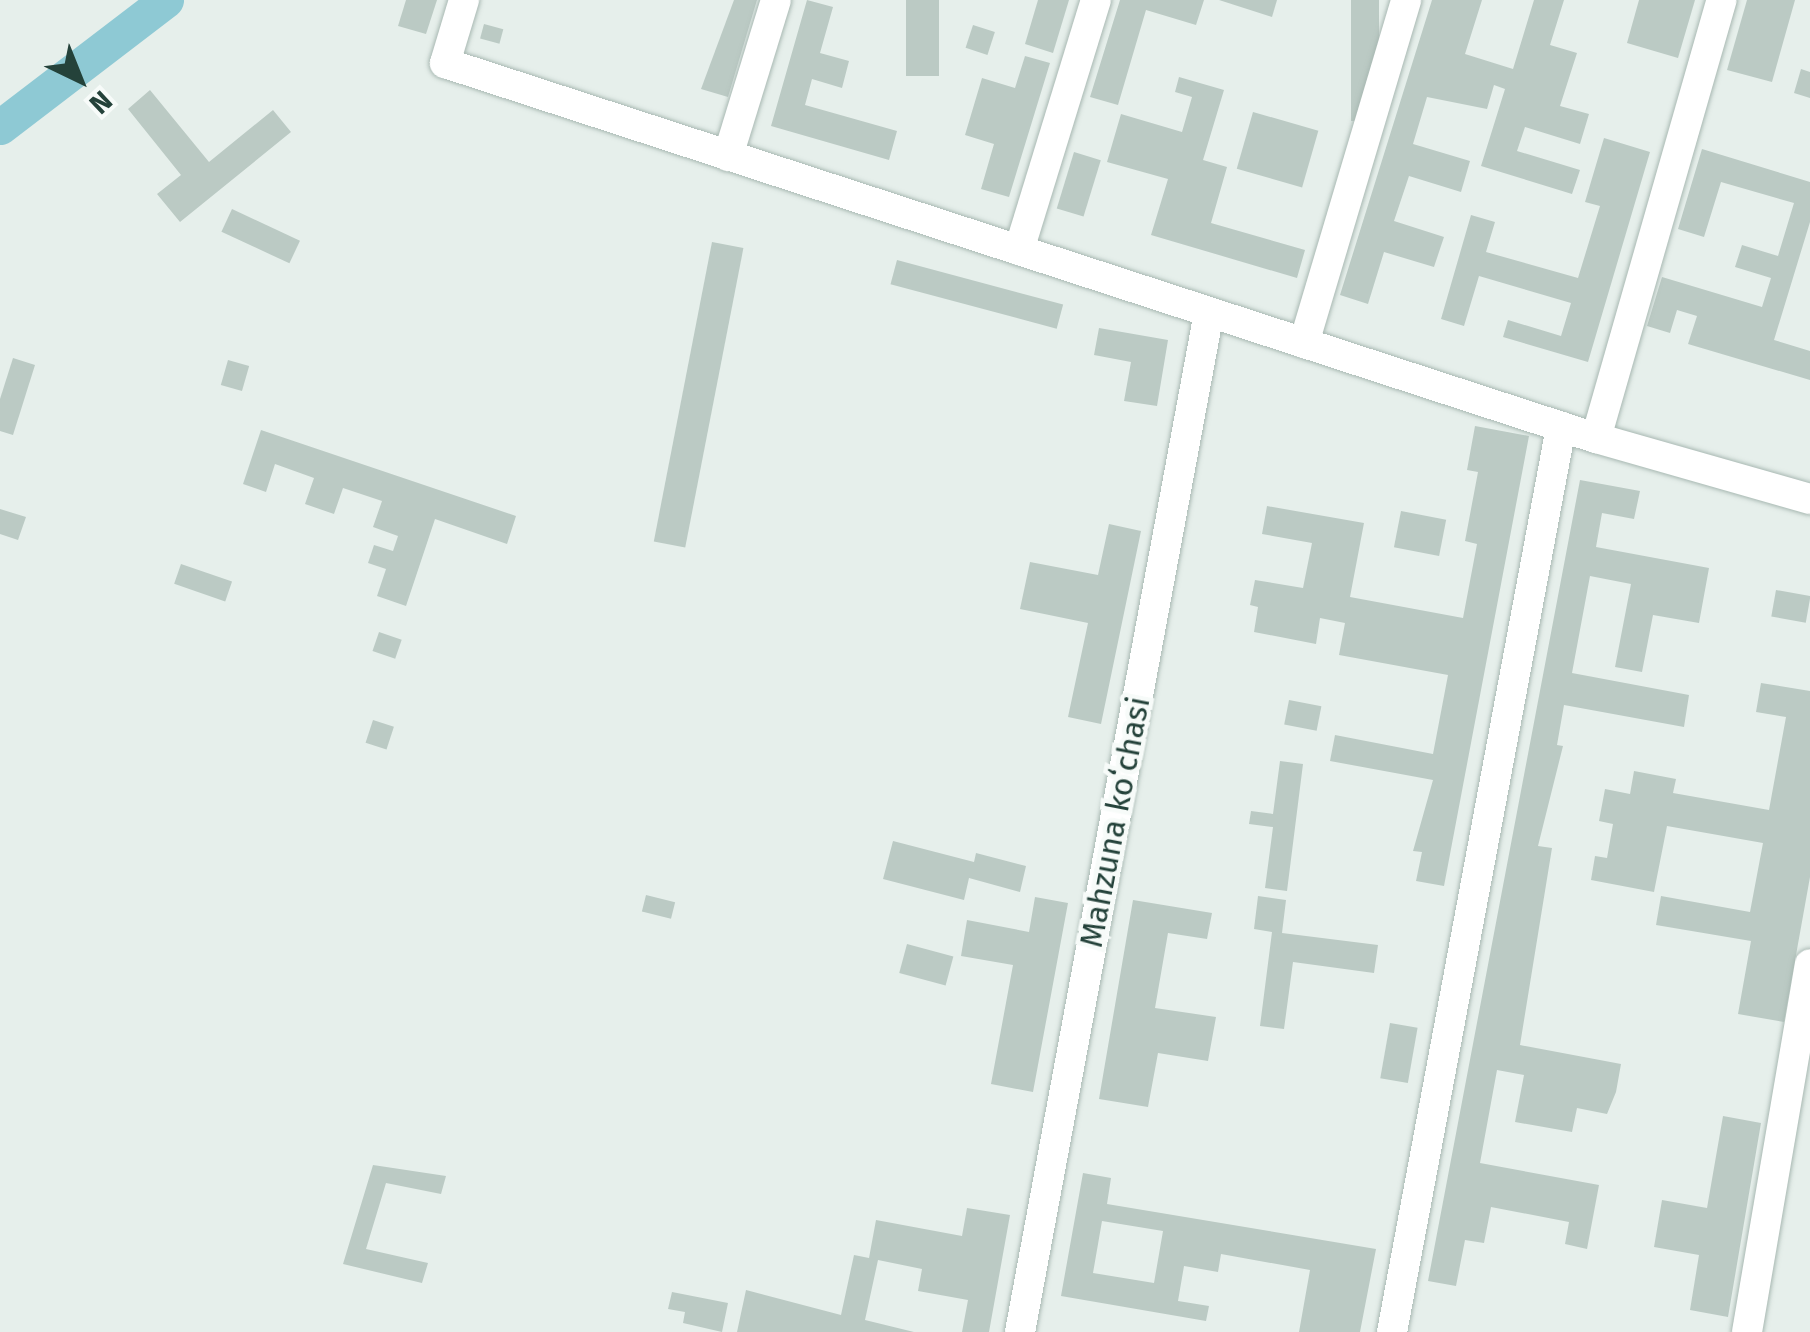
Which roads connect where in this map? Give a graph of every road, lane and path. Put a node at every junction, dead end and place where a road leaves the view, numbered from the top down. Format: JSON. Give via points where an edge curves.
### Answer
{"nodes":[{"id":1,"x":464,"y":0,"type":"edge"},
{"id":2,"x":776,"y":0,"type":"edge"},
{"id":3,"x":1096,"y":0,"type":"edge"},
{"id":4,"x":1406,"y":0,"type":"edge"},
{"id":5,"x":1722,"y":0,"type":"edge"},
{"id":6,"x":728,"y":156,"type":"junction"},
{"id":7,"x":1018,"y":250,"type":"junction"},
{"id":8,"x":1209,"y":312,"type":"junction"},
{"id":9,"x":1304,"y":343,"type":"junction"},
{"id":10,"x":1561,"y":427,"type":"junction"},
{"id":11,"x":1596,"y":438,"type":"junction"},
{"id":12,"x":1810,"y":499,"type":"edge"},
{"id":13,"x":1810,"y":964,"type":"edge"},
{"id":14,"x":1020,"y":1332,"type":"edge"},
{"id":15,"x":1392,"y":1332,"type":"edge"},
{"id":16,"x":1747,"y":1332,"type":"edge"}],
"edges":[{"from":1,"to":6,"type":"street","via":[[445,63]]},
{"from":2,"to":6,"type":"street"},
{"from":3,"to":7,"type":"street"},
{"from":4,"to":9,"type":"street"},
{"from":5,"to":11,"type":"street"},
{"from":6,"to":7,"type":"street"},
{"from":7,"to":8,"type":"street"},
{"from":8,"to":9,"type":"street"},
{"from":8,"to":14,"type":"street","name":"Mahzuna koʻchasi"},
{"from":9,"to":10,"type":"street"},
{"from":10,"to":11,"type":"street"},
{"from":10,"to":15,"type":"street"},
{"from":11,"to":12,"type":"street"},
{"from":13,"to":16,"type":"street"}]}
